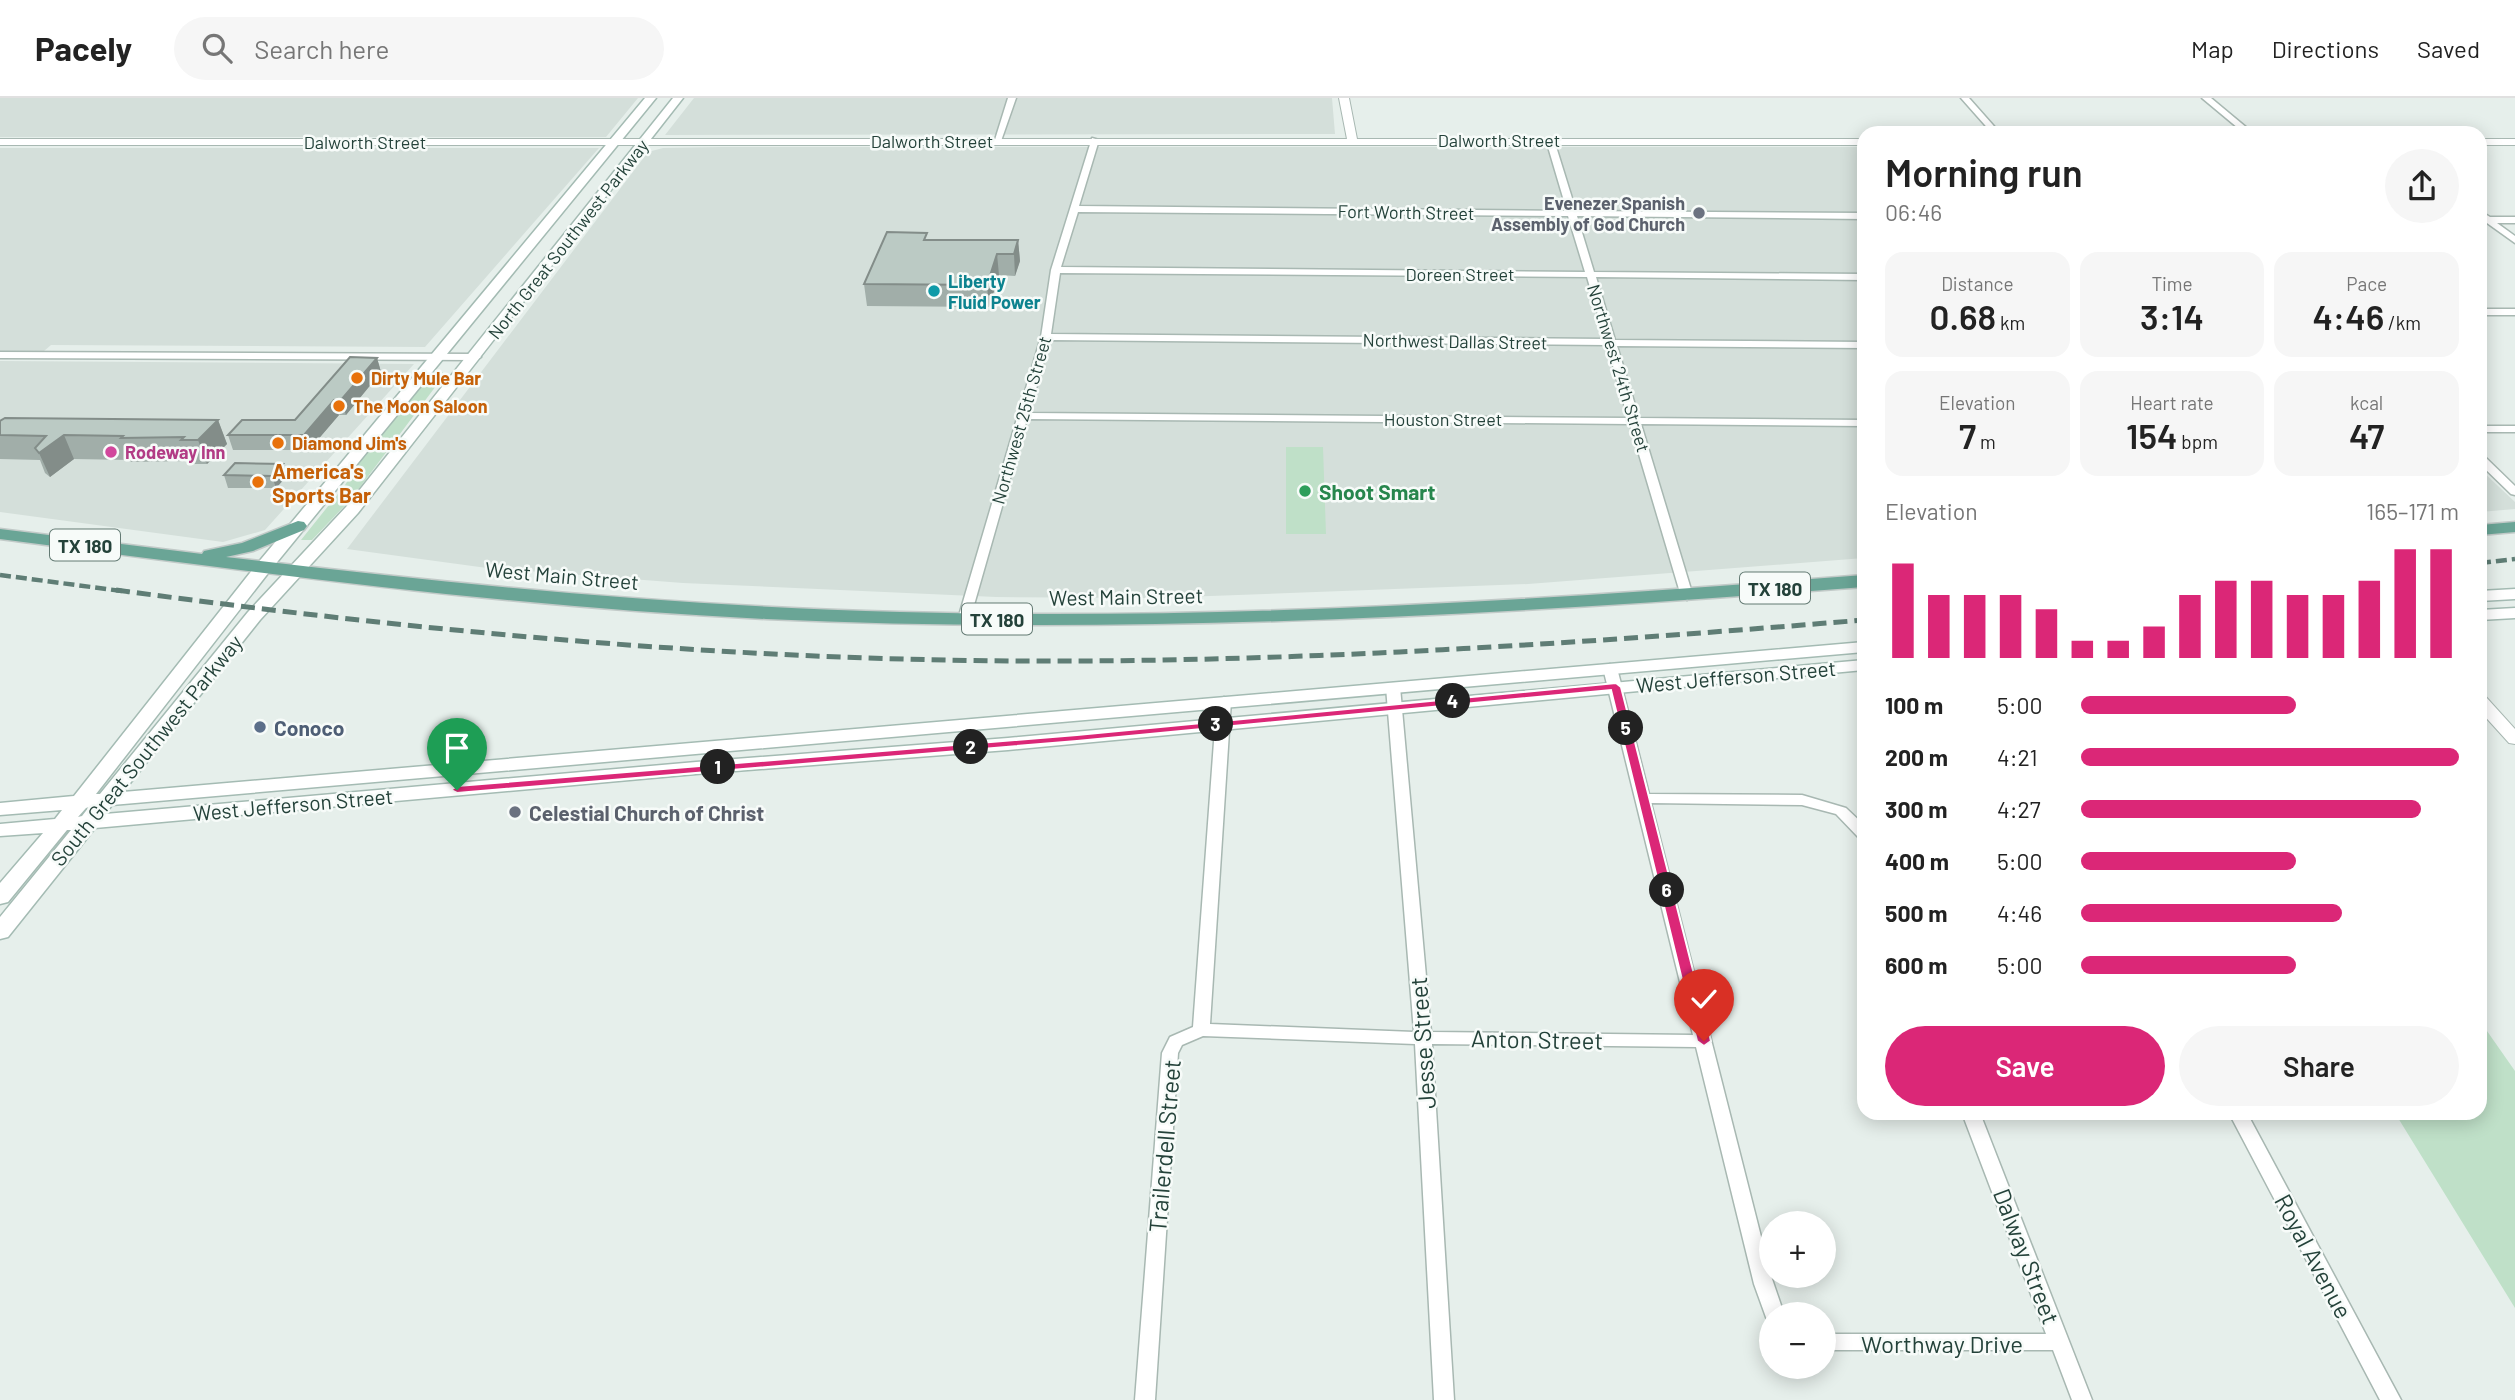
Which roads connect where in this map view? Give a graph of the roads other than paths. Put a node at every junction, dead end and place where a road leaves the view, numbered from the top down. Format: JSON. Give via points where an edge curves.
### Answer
{"nodes":[{"id":1,"x":651,"y":98,"type":"edge"},
{"id":2,"x":678,"y":98,"type":"edge"},
{"id":3,"x":1012,"y":98,"type":"edge"},
{"id":4,"x":1344,"y":98,"type":"edge"},
{"id":5,"x":1965,"y":98,"type":"edge"},
{"id":6,"x":2206,"y":98,"type":"edge"},
{"id":7,"x":1990,"y":126,"type":"edge"},
{"id":8,"x":2240,"y":126,"type":"edge"},
{"id":9,"x":1095,"y":140,"type":"junction"},
{"id":10,"x":1352,"y":140,"type":"junction"},
{"id":11,"x":1550,"y":140,"type":"junction"},
{"id":12,"x":997,"y":141,"type":"junction"},
{"id":13,"x":0,"y":142,"type":"edge"},
{"id":14,"x":617,"y":142,"type":"junction"},
{"id":15,"x":645,"y":142,"type":"junction"},
{"id":16,"x":1857,"y":142,"type":"edge"},
{"id":17,"x":2487,"y":142,"type":"edge"},
{"id":18,"x":2515,"y":142,"type":"edge"},
{"id":19,"x":1075,"y":209,"type":"junction"},
{"id":20,"x":1572,"y":214,"type":"junction"},
{"id":21,"x":1857,"y":216,"type":"edge"},
{"id":22,"x":2487,"y":218,"type":"edge"},
{"id":23,"x":2515,"y":220,"type":"edge"},
{"id":24,"x":2487,"y":221,"type":"edge"},
{"id":25,"x":2515,"y":240,"type":"edge"},
{"id":26,"x":1056,"y":270,"type":"junction"},
{"id":27,"x":1590,"y":275,"type":"junction"},
{"id":28,"x":1857,"y":277,"type":"edge"},
{"id":29,"x":2487,"y":312,"type":"edge"},
{"id":30,"x":2515,"y":312,"type":"edge"},
{"id":31,"x":471,"y":316,"type":"junction"},
{"id":32,"x":508,"y":316,"type":"junction"},
{"id":33,"x":1046,"y":337,"type":"junction"},
{"id":34,"x":1611,"y":343,"type":"junction"},
{"id":35,"x":1857,"y":345,"type":"edge"},
{"id":36,"x":0,"y":355,"type":"edge"},
{"id":37,"x":439,"y":357,"type":"junction"},
{"id":38,"x":475,"y":357,"type":"junction"},
{"id":39,"x":1022,"y":416,"type":"junction"},
{"id":40,"x":1636,"y":421,"type":"junction"},
{"id":41,"x":1857,"y":423,"type":"edge"},
{"id":42,"x":2487,"y":429,"type":"edge"},
{"id":43,"x":2515,"y":429,"type":"edge"},
{"id":44,"x":2487,"y":465,"type":"edge"},
{"id":45,"x":2515,"y":492,"type":"edge"},
{"id":46,"x":298,"y":526,"type":"junction"},
{"id":47,"x":2515,"y":527,"type":"edge"},
{"id":48,"x":2487,"y":529,"type":"edge"},
{"id":49,"x":0,"y":534,"type":"edge"},
{"id":50,"x":188,"y":558,"type":"junction"},
{"id":51,"x":263,"y":568,"type":"junction"},
{"id":52,"x":294,"y":571,"type":"junction"},
{"id":53,"x":1857,"y":582,"type":"edge"},
{"id":54,"x":2515,"y":594,"type":"edge"},
{"id":55,"x":1687,"y":596,"type":"junction"},
{"id":56,"x":2487,"y":596,"type":"edge"},
{"id":57,"x":2515,"y":613,"type":"edge"},
{"id":58,"x":2487,"y":615,"type":"edge"},
{"id":59,"x":964,"y":619,"type":"junction"},
{"id":60,"x":1857,"y":648,"type":"edge"},
{"id":61,"x":1857,"y":664,"type":"edge"},
{"id":62,"x":1613,"y":677,"type":"junction"},
{"id":63,"x":1394,"y":696,"type":"junction"},
{"id":64,"x":1224,"y":701,"type":"junction"},
{"id":65,"x":1144,"y":708,"type":"junction"},
{"id":66,"x":2487,"y":709,"type":"edge"},
{"id":67,"x":1223,"y":724,"type":"junction"},
{"id":68,"x":944,"y":726,"type":"junction"},
{"id":69,"x":1146,"y":732,"type":"junction"},
{"id":70,"x":2515,"y":739,"type":"edge"},
{"id":71,"x":946,"y":749,"type":"junction"},
{"id":72,"x":607,"y":755,"type":"junction"},
{"id":73,"x":603,"y":777,"type":"junction"},
{"id":74,"x":344,"y":778,"type":"junction"},
{"id":75,"x":1644,"y":798,"type":"junction"},
{"id":76,"x":107,"y":800,"type":"junction"},
{"id":77,"x":334,"y":800,"type":"junction"},
{"id":78,"x":79,"y":803,"type":"junction"},
{"id":79,"x":0,"y":809,"type":"edge"},
{"id":80,"x":89,"y":822,"type":"junction"},
{"id":81,"x":61,"y":825,"type":"junction"},
{"id":82,"x":1857,"y":826,"type":"edge"},
{"id":83,"x":0,"y":830,"type":"edge"},
{"id":84,"x":0,"y":897,"type":"edge"},
{"id":85,"x":0,"y":932,"type":"edge"},
{"id":86,"x":1201,"y":1030,"type":"junction"},
{"id":87,"x":1423,"y":1038,"type":"junction"},
{"id":88,"x":1704,"y":1041,"type":"junction"},
{"id":89,"x":1974,"y":1120,"type":"edge"},
{"id":90,"x":2242,"y":1120,"type":"edge"},
{"id":91,"x":1770,"y":1302,"type":"edge"},
{"id":92,"x":1836,"y":1342,"type":"edge"},
{"id":93,"x":2060,"y":1342,"type":"junction"},
{"id":94,"x":1145,"y":1400,"type":"edge"},
{"id":95,"x":1444,"y":1400,"type":"edge"},
{"id":96,"x":2082,"y":1400,"type":"edge"},
{"id":97,"x":2391,"y":1400,"type":"edge"}],
"edges":[{"from":1,"to":14,"type":"main road","name":"North Great Southwest Parkway"},
{"from":2,"to":15,"type":"main road","name":"North Great Southwest Parkway"},
{"from":3,"to":12,"type":"street"},
{"from":4,"to":10,"type":"street"},
{"from":5,"to":7,"type":"street"},
{"from":6,"to":8,"type":"street"},
{"from":9,"to":10,"type":"street","name":"Dalworth Street"},
{"from":9,"to":12,"type":"street","name":"Dalworth Street"},
{"from":9,"to":19,"type":"street","name":"Northwest 25th Street"},
{"from":10,"to":11,"type":"street","name":"Dalworth Street"},
{"from":11,"to":16,"type":"street","name":"Dalworth Street"},
{"from":11,"to":20,"type":"street","name":"Northwest 24th Street"},
{"from":12,"to":15,"type":"street","name":"Dalworth Street"},
{"from":13,"to":14,"type":"street","name":"Dalworth Street"},
{"from":14,"to":15,"type":"street","name":"Dalworth Street"},
{"from":14,"to":31,"type":"main road","name":"North Great Southwest Parkway"},
{"from":15,"to":32,"type":"main road","name":"North Great Southwest Parkway"},
{"from":17,"to":18,"type":"street"},
{"from":19,"to":20,"type":"street","name":"Fort Worth Street"},
{"from":19,"to":26,"type":"street","name":"Northwest 25th Street"},
{"from":20,"to":21,"type":"street","name":"Fort Worth Street"},
{"from":20,"to":27,"type":"street","name":"Northwest 24th Street"},
{"from":22,"to":23,"type":"street"},
{"from":24,"to":25,"type":"street"},
{"from":26,"to":27,"type":"street","name":"Doreen Street"},
{"from":26,"to":33,"type":"street","name":"Northwest 25th Street"},
{"from":27,"to":28,"type":"street","name":"Doreen Street"},
{"from":27,"to":34,"type":"street","name":"Northwest 24th Street"},
{"from":29,"to":30,"type":"street"},
{"from":31,"to":32,"type":"main road"},
{"from":31,"to":37,"type":"main road","name":"North Great Southwest Parkway"},
{"from":32,"to":38,"type":"main road","name":"North Great Southwest Parkway"},
{"from":33,"to":34,"type":"street","name":"Northwest Dallas Street"},
{"from":33,"to":39,"type":"street","name":"Northwest 25th Street"},
{"from":34,"to":35,"type":"street","name":"Northwest Dallas Street"},
{"from":34,"to":40,"type":"street","name":"Northwest 24th Street"},
{"from":36,"to":37,"type":"street"},
{"from":37,"to":38,"type":"street"},
{"from":37,"to":46,"type":"main road","name":"North Great Southwest Parkway"},
{"from":38,"to":52,"type":"main road","name":"North Great Southwest Parkway","via":[[352,510]]},
{"from":39,"to":40,"type":"street","name":"Houston Street"},
{"from":39,"to":59,"type":"street","name":"Northwest 25th Street"},
{"from":40,"to":41,"type":"street","name":"Houston Street"},
{"from":40,"to":55,"type":"street","name":"Northwest 24th Street"},
{"from":42,"to":43,"type":"street"},
{"from":44,"to":45,"type":"street"},
{"from":46,"to":50,"type":"main road","via":[[247,547]]},
{"from":46,"to":51,"type":"main road","name":"North Great Southwest Parkway"},
{"from":47,"to":48,"type":"main road"},
{"from":49,"to":50,"type":"main road","number":"TX 180"},
{"from":50,"to":51,"type":"main road","number":"TX 180"},
{"from":51,"to":52,"type":"main road","name":"West Main Street","number":"TX 180"},
{"from":51,"to":78,"type":"main road","name":"South Great Southwest Parkway"},
{"from":52,"to":59,"type":"main road","name":"West Main Street","number":"TX 180","via":[[575,600],[764,613]]},
{"from":52,"to":76,"type":"main road","name":"South Great Southwest Parkway"},
{"from":53,"to":55,"type":"main road","name":"West Main Street","number":"TX 180"},
{"from":54,"to":56,"type":"main road"},
{"from":55,"to":59,"type":"main road","name":"West Main Street","number":"TX 180","via":[[1417,613]]},
{"from":57,"to":58,"type":"main road"},
{"from":60,"to":62,"type":"main road","name":"West Jefferson Street"},
{"from":61,"to":62,"type":"main road","name":"West Jefferson Street"},
{"from":62,"to":63,"type":"main road","name":"West Jefferson Street"},
{"from":62,"to":75,"type":"street"},
{"from":63,"to":64,"type":"main road","name":"West Jefferson Street"},
{"from":63,"to":67,"type":"main road","name":"West Jefferson Street"},
{"from":63,"to":87,"type":"street","name":"Jesse Street"},
{"from":64,"to":65,"type":"main road","name":"West Jefferson Street"},
{"from":64,"to":67,"type":"street"},
{"from":65,"to":68,"type":"main road","name":"West Jefferson Street"},
{"from":65,"to":69,"type":"main road"},
{"from":66,"to":70,"type":"street"},
{"from":67,"to":69,"type":"main road","name":"West Jefferson Street"},
{"from":67,"to":86,"type":"street"},
{"from":68,"to":71,"type":"main road"},
{"from":68,"to":72,"type":"main road","name":"West Jefferson Street"},
{"from":69,"to":71,"type":"main road","name":"West Jefferson Street"},
{"from":71,"to":73,"type":"main road","name":"West Jefferson Street"},
{"from":72,"to":73,"type":"main road"},
{"from":72,"to":74,"type":"main road","name":"West Jefferson Street"},
{"from":73,"to":77,"type":"main road","name":"West Jefferson Street"},
{"from":74,"to":76,"type":"main road","name":"West Jefferson Street"},
{"from":74,"to":77,"type":"main road"},
{"from":75,"to":82,"type":"street","via":[[1802,800],[1841,811]]},
{"from":75,"to":88,"type":"street"},
{"from":76,"to":78,"type":"main road","name":"West Jefferson Street"},
{"from":76,"to":80,"type":"main road","name":"South Great Southwest Parkway"},
{"from":77,"to":80,"type":"main road","name":"West Jefferson Street"},
{"from":78,"to":79,"type":"main road","name":"West Jefferson Street"},
{"from":78,"to":81,"type":"main road","name":"South Great Southwest Parkway"},
{"from":80,"to":81,"type":"main road","name":"West Jefferson Street"},
{"from":80,"to":85,"type":"main road","name":"South Great Southwest Parkway"},
{"from":81,"to":83,"type":"main road","name":"West Jefferson Street"},
{"from":81,"to":84,"type":"main road","name":"South Great Southwest Parkway"},
{"from":86,"to":87,"type":"street","name":"Anton Street"},
{"from":86,"to":94,"type":"street","name":"Trailerdell Street","via":[[1176,1041],[1170,1053]]},
{"from":87,"to":88,"type":"street","name":"Anton Street"},
{"from":87,"to":95,"type":"street","name":"Jesse Street"},
{"from":88,"to":91,"type":"street"},
{"from":89,"to":93,"type":"street","name":"Dalway Street"},
{"from":90,"to":97,"type":"street","name":"Royal Avenue"},
{"from":92,"to":93,"type":"street","name":"Worthway Drive"},
{"from":93,"to":96,"type":"street","name":"Dalway Street"}]}
